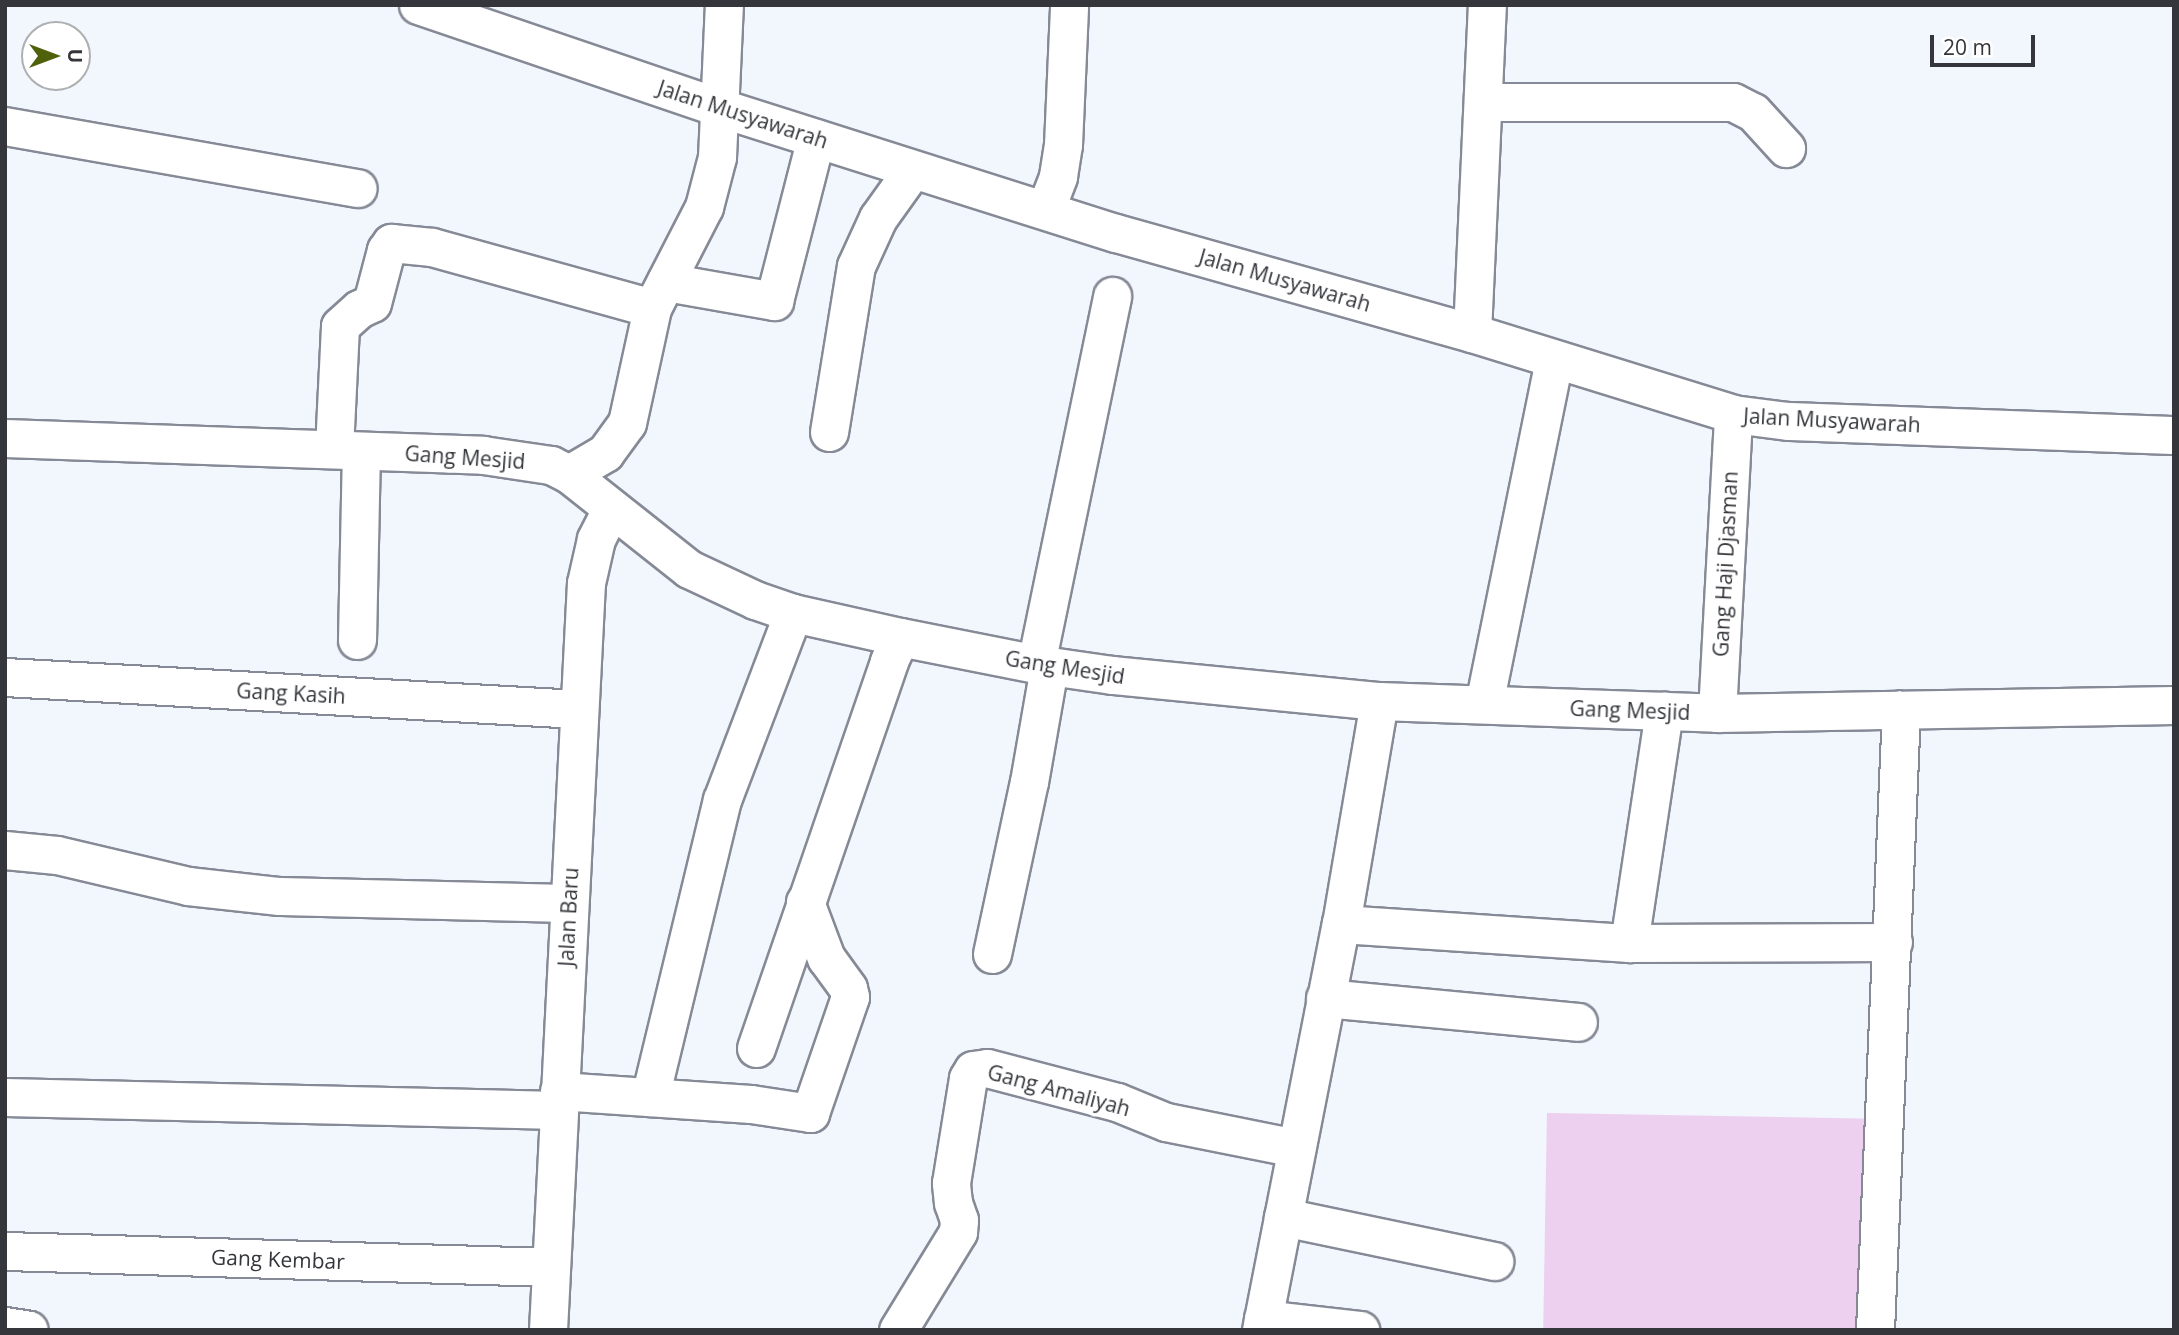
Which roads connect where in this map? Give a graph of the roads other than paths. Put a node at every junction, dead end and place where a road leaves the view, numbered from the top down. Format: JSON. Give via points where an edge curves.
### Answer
{"nodes":[{"id":1,"x":418,"y":5,"type":"edge"},
{"id":2,"x":724,"y":5,"type":"edge"},
{"id":3,"x":1069,"y":5,"type":"edge"},
{"id":4,"x":1487,"y":5,"type":"edge"},
{"id":5,"x":1483,"y":102,"type":"junction"},
{"id":6,"x":721,"y":108,"type":"junction"},
{"id":7,"x":5,"y":126,"type":"edge"},
{"id":8,"x":817,"y":138,"type":"junction"},
{"id":9,"x":1786,"y":148,"type":"dead end"},
{"id":10,"x":913,"y":169,"type":"junction"},
{"id":11,"x":358,"y":188,"type":"dead end"},
{"id":12,"x":1045,"y":208,"type":"junction"},
{"id":13,"x":659,"y":295,"type":"junction"},
{"id":14,"x":1112,"y":296,"type":"dead end"},
{"id":15,"x":1472,"y":333,"type":"junction"},
{"id":16,"x":1554,"y":359,"type":"junction"},
{"id":17,"x":1733,"y":414,"type":"junction"},
{"id":18,"x":829,"y":432,"type":"dead end"},
{"id":19,"x":2174,"y":435,"type":"edge"},
{"id":20,"x":5,"y":438,"type":"edge"},
{"id":21,"x":348,"y":450,"type":"junction"},
{"id":22,"x":569,"y":474,"type":"junction"},
{"id":23,"x":611,"y":509,"type":"junction"},
{"id":24,"x":793,"y":613,"type":"junction"},
{"id":25,"x":900,"y":637,"type":"junction"},
{"id":26,"x":357,"y":640,"type":"dead end"},
{"id":27,"x":1042,"y":665,"type":"junction"},
{"id":28,"x":5,"y":677,"type":"edge"},
{"id":29,"x":1379,"y":701,"type":"junction"},
{"id":30,"x":1484,"y":704,"type":"junction"},
{"id":31,"x":2174,"y":705,"type":"edge"},
{"id":32,"x":578,"y":709,"type":"junction"},
{"id":33,"x":1901,"y":710,"type":"junction"},
{"id":34,"x":1664,"y":711,"type":"junction"},
{"id":35,"x":1717,"y":713,"type":"junction"},
{"id":36,"x":5,"y":850,"type":"edge"},
{"id":37,"x":805,"y":902,"type":"junction"},
{"id":38,"x":568,"y":903,"type":"junction"},
{"id":39,"x":1341,"y":924,"type":"junction"},
{"id":40,"x":1894,"y":942,"type":"junction"},
{"id":41,"x":1629,"y":943,"type":"junction"},
{"id":42,"x":992,"y":954,"type":"dead end"},
{"id":43,"x":1325,"y":998,"type":"junction"},
{"id":44,"x":1578,"y":1022,"type":"dead end"},
{"id":45,"x":756,"y":1048,"type":"dead end"},
{"id":46,"x":5,"y":1097,"type":"edge"},
{"id":47,"x":650,"y":1097,"type":"junction"},
{"id":48,"x":559,"y":1100,"type":"junction"},
{"id":49,"x":1296,"y":1148,"type":"junction"},
{"id":50,"x":1283,"y":1217,"type":"junction"},
{"id":51,"x":5,"y":1251,"type":"edge"},
{"id":52,"x":1494,"y":1261,"type":"dead end"},
{"id":53,"x":551,"y":1267,"type":"junction"},
{"id":54,"x":1262,"y":1325,"type":"edge"},
{"id":55,"x":5,"y":1326,"type":"edge"},
{"id":56,"x":29,"y":1330,"type":"edge"},
{"id":57,"x":548,"y":1330,"type":"edge"},
{"id":58,"x":898,"y":1330,"type":"edge"},
{"id":59,"x":1360,"y":1330,"type":"edge"},
{"id":60,"x":1875,"y":1330,"type":"edge"}],
"edges":[{"from":1,"to":6,"type":"street","name":"Jalan Musyawarah"},
{"from":2,"to":6,"type":"street"},
{"from":3,"to":12,"type":"street","via":[[1063,145],[1058,176]]},
{"from":4,"to":5,"type":"street"},
{"from":5,"to":9,"type":"street","via":[[1733,102],[1753,112]]},
{"from":5,"to":15,"type":"street"},
{"from":6,"to":8,"type":"street","name":"Jalan Musyawarah"},
{"from":6,"to":13,"type":"street","via":[[704,207]]},
{"from":7,"to":11,"type":"street"},
{"from":8,"to":10,"type":"street","name":"Jalan Musyawarah"},
{"from":8,"to":13,"type":"street","via":[[774,301]]},
{"from":10,"to":12,"type":"street","name":"Jalan Musyawarah"},
{"from":10,"to":18,"type":"street","via":[[878,218],[856,266]]},
{"from":12,"to":15,"type":"street","name":"Jalan Musyawarah","via":[[1116,233]]},
{"from":13,"to":21,"type":"street","via":[[432,247],[391,243],[372,303],[340,326]]},
{"from":13,"to":22,"type":"street","via":[[627,423],[605,453]]},
{"from":14,"to":27,"type":"street"},
{"from":15,"to":16,"type":"street","name":"Jalan Musyawarah"},
{"from":16,"to":17,"type":"street","name":"Jalan Musyawarah"},
{"from":16,"to":30,"type":"street"},
{"from":17,"to":19,"type":"street","name":"Jalan Musyawarah","via":[[1788,421]]},
{"from":17,"to":35,"type":"street","name":"Gang Haji Djasman"},
{"from":20,"to":21,"type":"street","name":"Gang Mesjid"},
{"from":21,"to":22,"type":"street","name":"Gang Mesjid","via":[[517,458]]},
{"from":21,"to":26,"type":"street"},
{"from":22,"to":23,"type":"street","name":"Gang Mesjid"},
{"from":23,"to":24,"type":"street","name":"Gang Mesjid","via":[[688,569]]},
{"from":23,"to":32,"type":"street","name":"Jalan Baru","via":[[589,561]]},
{"from":24,"to":25,"type":"street","name":"Gang Mesjid"},
{"from":24,"to":47,"type":"street","via":[[722,800]]},
{"from":25,"to":27,"type":"street","name":"Gang Mesjid"},
{"from":25,"to":37,"type":"street"},
{"from":27,"to":29,"type":"street","name":"Gang Mesjid"},
{"from":27,"to":42,"type":"street","via":[[1029,782]]},
{"from":28,"to":32,"type":"street","name":"Gang Kasih"},
{"from":29,"to":30,"type":"street","name":"Gang Mesjid"},
{"from":29,"to":39,"type":"street"},
{"from":30,"to":34,"type":"street","name":"Gang Mesjid"},
{"from":31,"to":33,"type":"street","name":"Gang Mesjid"},
{"from":32,"to":38,"type":"street","name":"Jalan Baru"},
{"from":33,"to":35,"type":"street","name":"Gang Mesjid"},
{"from":33,"to":40,"type":"street"},
{"from":34,"to":35,"type":"street","name":"Gang Mesjid"},
{"from":34,"to":41,"type":"street"},
{"from":36,"to":38,"type":"street","via":[[57,855],[188,886],[279,896]]},
{"from":37,"to":45,"type":"street"},
{"from":37,"to":47,"type":"street","via":[[826,958],[850,997],[810,1113]]},
{"from":38,"to":48,"type":"street","name":"Jalan Baru"},
{"from":39,"to":41,"type":"street"},
{"from":39,"to":43,"type":"street"},
{"from":40,"to":41,"type":"street"},
{"from":40,"to":60,"type":"street"},
{"from":43,"to":44,"type":"street"},
{"from":43,"to":49,"type":"street"},
{"from":46,"to":48,"type":"street"},
{"from":47,"to":48,"type":"street"},
{"from":48,"to":53,"type":"street","name":"Jalan Baru"},
{"from":49,"to":50,"type":"street"},
{"from":49,"to":58,"type":"street","name":"Gang Amaliyah","via":[[1167,1122],[1117,1102],[986,1068],[973,1070],[951,1183],[958,1232]]},
{"from":50,"to":52,"type":"street"},
{"from":50,"to":54,"type":"street"},
{"from":51,"to":53,"type":"street","name":"Gang Kembar"},
{"from":53,"to":57,"type":"street","name":"Jalan Baru"},
{"from":54,"to":59,"type":"street"},
{"from":55,"to":56,"type":"street"}]}
